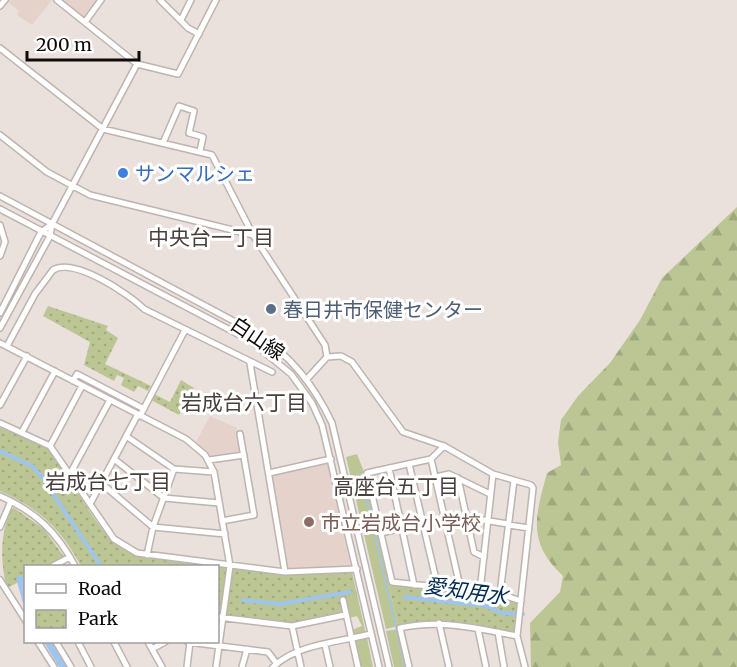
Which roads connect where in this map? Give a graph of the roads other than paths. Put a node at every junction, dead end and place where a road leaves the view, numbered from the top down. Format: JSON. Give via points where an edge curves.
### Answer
{"nodes":[{"id":1,"x":5,"y":0,"type":"edge"},
{"id":2,"x":57,"y":0,"type":"edge"},
{"id":3,"x":101,"y":0,"type":"edge"},
{"id":4,"x":160,"y":0,"type":"edge"},
{"id":5,"x":191,"y":0,"type":"edge"},
{"id":6,"x":216,"y":0,"type":"edge"},
{"id":7,"x":0,"y":6,"type":"edge"},
{"id":8,"x":181,"y":20,"type":"junction"},
{"id":9,"x":85,"y":22,"type":"junction"},
{"id":10,"x":199,"y":34,"type":"junction"},
{"id":11,"x":0,"y":48,"type":"edge"},
{"id":12,"x":137,"y":64,"type":"junction"},
{"id":13,"x":103,"y":129,"type":"junction"},
{"id":14,"x":0,"y":135,"type":"edge"},
{"id":15,"x":163,"y":143,"type":"junction"},
{"id":16,"x":200,"y":151,"type":"junction"},
{"id":17,"x":73,"y":186,"type":"junction"},
{"id":18,"x":0,"y":196,"type":"edge"},
{"id":19,"x":0,"y":208,"type":"edge"},
{"id":20,"x":52,"y":224,"type":"junction"},
{"id":21,"x":0,"y":225,"type":"edge"},
{"id":22,"x":41,"y":232,"type":"junction"},
{"id":23,"x":253,"y":235,"type":"junction"},
{"id":24,"x":50,"y":236,"type":"junction"},
{"id":25,"x":0,"y":256,"type":"edge"},
{"id":26,"x":0,"y":313,"type":"edge"},
{"id":27,"x":0,"y":328,"type":"edge"},
{"id":28,"x":185,"y":330,"type":"junction"},
{"id":29,"x":0,"y":343,"type":"edge"},
{"id":30,"x":7,"y":346,"type":"junction"},
{"id":31,"x":27,"y":356,"type":"junction"},
{"id":32,"x":327,"y":357,"type":"junction"},
{"id":33,"x":250,"y":363,"type":"junction"},
{"id":34,"x":55,"y":371,"type":"junction"},
{"id":35,"x":272,"y":372,"type":"dead end"},
{"id":36,"x":307,"y":379,"type":"junction"},
{"id":37,"x":73,"y":381,"type":"junction"},
{"id":38,"x":300,"y":385,"type":"junction"},
{"id":39,"x":82,"y":386,"type":"junction"},
{"id":40,"x":110,"y":400,"type":"junction"},
{"id":41,"x":0,"y":405,"type":"edge"},
{"id":42,"x":144,"y":409,"type":"junction"},
{"id":43,"x":139,"y":415,"type":"junction"},
{"id":44,"x":0,"y":423,"type":"edge"},
{"id":45,"x":22,"y":432,"type":"junction"},
{"id":46,"x":240,"y":434,"type":"dead end"},
{"id":47,"x":126,"y":436,"type":"junction"},
{"id":48,"x":50,"y":446,"type":"junction"},
{"id":49,"x":444,"y":446,"type":"junction"},
{"id":50,"x":244,"y":454,"type":"junction"},
{"id":51,"x":114,"y":459,"type":"junction"},
{"id":52,"x":331,"y":459,"type":"junction"},
{"id":53,"x":431,"y":459,"type":"junction"},
{"id":54,"x":210,"y":460,"type":"junction"},
{"id":55,"x":409,"y":464,"type":"junction"},
{"id":56,"x":389,"y":468,"type":"junction"},
{"id":57,"x":174,"y":469,"type":"junction"},
{"id":58,"x":213,"y":472,"type":"junction"},
{"id":59,"x":269,"y":473,"type":"junction"},
{"id":60,"x":70,"y":474,"type":"junction"},
{"id":61,"x":493,"y":474,"type":"junction"},
{"id":62,"x":435,"y":477,"type":"junction"},
{"id":63,"x":458,"y":478,"type":"junction"},
{"id":64,"x":514,"y":480,"type":"junction"},
{"id":65,"x":101,"y":483,"type":"junction"},
{"id":66,"x":490,"y":494,"type":"junction"},
{"id":67,"x":0,"y":496,"type":"edge"},
{"id":68,"x":164,"y":498,"type":"junction"},
{"id":69,"x":11,"y":501,"type":"junction"},
{"id":70,"x":219,"y":503,"type":"junction"},
{"id":71,"x":90,"y":504,"type":"junction"},
{"id":72,"x":0,"y":508,"type":"edge"},
{"id":73,"x":6,"y":512,"type":"junction"},
{"id":74,"x":465,"y":517,"type":"junction"},
{"id":75,"x":222,"y":520,"type":"junction"},
{"id":76,"x":446,"y":521,"type":"junction"},
{"id":77,"x":488,"y":521,"type":"junction"},
{"id":78,"x":423,"y":524,"type":"junction"},
{"id":79,"x":508,"y":525,"type":"junction"},
{"id":80,"x":0,"y":526,"type":"edge"},
{"id":81,"x":153,"y":527,"type":"junction"},
{"id":82,"x":402,"y":528,"type":"junction"},
{"id":83,"x":529,"y":528,"type":"junction"},
{"id":84,"x":381,"y":533,"type":"junction"},
{"id":85,"x":225,"y":534,"type":"junction"},
{"id":86,"x":147,"y":555,"type":"junction"},
{"id":87,"x":70,"y":557,"type":"junction"},
{"id":88,"x":484,"y":557,"type":"junction"},
{"id":89,"x":56,"y":565,"type":"edge"},
{"id":90,"x":74,"y":565,"type":"edge"},
{"id":91,"x":230,"y":566,"type":"junction"},
{"id":92,"x":357,"y":569,"type":"junction"},
{"id":93,"x":285,"y":572,"type":"junction"},
{"id":94,"x":0,"y":580,"type":"edge"},
{"id":95,"x":414,"y":585,"type":"junction"},
{"id":96,"x":438,"y":588,"type":"junction"},
{"id":97,"x":461,"y":591,"type":"junction"},
{"id":98,"x":480,"y":591,"type":"junction"},
{"id":99,"x":500,"y":594,"type":"junction"},
{"id":100,"x":343,"y":600,"type":"dead end"},
{"id":101,"x":521,"y":601,"type":"junction"},
{"id":102,"x":345,"y":615,"type":"junction"},
{"id":103,"x":220,"y":617,"type":"edge"},
{"id":104,"x":24,"y":618,"type":"edge"},
{"id":105,"x":439,"y":623,"type":"junction"},
{"id":106,"x":292,"y":626,"type":"junction"},
{"id":107,"x":478,"y":629,"type":"junction"},
{"id":108,"x":498,"y":632,"type":"junction"},
{"id":109,"x":371,"y":634,"type":"junction"},
{"id":110,"x":517,"y":636,"type":"junction"},
{"id":111,"x":352,"y":639,"type":"junction"},
{"id":112,"x":39,"y":643,"type":"edge"},
{"id":113,"x":57,"y":643,"type":"edge"},
{"id":114,"x":79,"y":643,"type":"edge"},
{"id":115,"x":115,"y":643,"type":"edge"},
{"id":116,"x":149,"y":643,"type":"edge"},
{"id":117,"x":163,"y":643,"type":"edge"},
{"id":118,"x":189,"y":643,"type":"edge"},
{"id":119,"x":196,"y":643,"type":"edge"},
{"id":120,"x":325,"y":645,"type":"junction"},
{"id":121,"x":219,"y":646,"type":"junction"},
{"id":122,"x":152,"y":649,"type":"junction"},
{"id":123,"x":247,"y":649,"type":"junction"},
{"id":124,"x":298,"y":651,"type":"junction"},
{"id":125,"x":275,"y":665,"type":"edge"},
{"id":126,"x":54,"y":667,"type":"edge"},
{"id":127,"x":70,"y":667,"type":"edge"},
{"id":128,"x":91,"y":667,"type":"edge"},
{"id":129,"x":127,"y":667,"type":"edge"},
{"id":130,"x":162,"y":667,"type":"edge"},
{"id":131,"x":187,"y":667,"type":"edge"},
{"id":132,"x":216,"y":667,"type":"edge"},
{"id":133,"x":242,"y":667,"type":"edge"},
{"id":134,"x":301,"y":667,"type":"edge"},
{"id":135,"x":330,"y":667,"type":"edge"},
{"id":136,"x":358,"y":667,"type":"edge"},
{"id":137,"x":379,"y":667,"type":"edge"},
{"id":138,"x":389,"y":667,"type":"edge"},
{"id":139,"x":409,"y":667,"type":"edge"},
{"id":140,"x":449,"y":667,"type":"edge"},
{"id":141,"x":486,"y":667,"type":"edge"},
{"id":142,"x":504,"y":667,"type":"edge"},
{"id":143,"x":525,"y":667,"type":"edge"}],
"edges":[{"from":1,"to":7,"type":"street"},
{"from":2,"to":9,"type":"street"},
{"from":3,"to":9,"type":"street"},
{"from":4,"to":8,"type":"street"},
{"from":5,"to":8,"type":"street"},
{"from":6,"to":10,"type":"street"},
{"from":8,"to":10,"type":"street"},
{"from":9,"to":12,"type":"street"},
{"from":10,"to":12,"type":"street","via":[[178,74]]},
{"from":11,"to":13,"type":"street"},
{"from":12,"to":13,"type":"street"},
{"from":13,"to":15,"type":"street"},
{"from":13,"to":17,"type":"street"},
{"from":14,"to":17,"type":"street","via":[[47,172]]},
{"from":15,"to":16,"type":"street"},
{"from":15,"to":16,"type":"street","via":[[179,106],[194,111],[189,133],[203,137]]},
{"from":16,"to":23,"type":"street","via":[[215,159]]},
{"from":17,"to":20,"type":"street"},
{"from":17,"to":23,"type":"street","via":[[90,195]]},
{"from":18,"to":20,"type":"street","name":"白山線"},
{"from":19,"to":22,"type":"street","name":"白山線"},
{"from":20,"to":22,"type":"street"},
{"from":20,"to":24,"type":"street"},
{"from":20,"to":36,"type":"street","name":"白山線","via":[[256,333],[283,352]]},
{"from":21,"to":25,"type":"street","via":[[5,242]]},
{"from":22,"to":24,"type":"street","name":"白山線"},
{"from":22,"to":26,"type":"street"},
{"from":23,"to":32,"type":"street","via":[[321,338]]},
{"from":24,"to":27,"type":"street"},
{"from":24,"to":38,"type":"street","name":"白山線","via":[[251,341],[282,364]]},
{"from":28,"to":30,"type":"street","via":[[144,309],[130,295],[75,267],[57,267],[35,294]]},
{"from":28,"to":33,"type":"street"},
{"from":28,"to":42,"type":"street"},
{"from":29,"to":30,"type":"street"},
{"from":30,"to":31,"type":"street"},
{"from":31,"to":34,"type":"street"},
{"from":31,"to":41,"type":"street"},
{"from":32,"to":36,"type":"street"},
{"from":32,"to":49,"type":"street","via":[[341,356],[352,362],[403,432]]},
{"from":33,"to":35,"type":"street"},
{"from":33,"to":59,"type":"street"},
{"from":34,"to":37,"type":"street"},
{"from":34,"to":45,"type":"street"},
{"from":36,"to":38,"type":"street"},
{"from":36,"to":138,"type":"street","name":"白山線","via":[[332,423]]},
{"from":37,"to":39,"type":"street"},
{"from":37,"to":42,"type":"street","via":[[77,374]]},
{"from":38,"to":52,"type":"street","name":"白山線","via":[[317,414]]},
{"from":39,"to":40,"type":"street"},
{"from":39,"to":48,"type":"street"},
{"from":40,"to":43,"type":"street"},
{"from":40,"to":60,"type":"street"},
{"from":42,"to":43,"type":"street"},
{"from":43,"to":47,"type":"street"},
{"from":43,"to":54,"type":"street","via":[[194,444]]},
{"from":44,"to":45,"type":"street"},
{"from":45,"to":48,"type":"street"},
{"from":46,"to":50,"type":"street"},
{"from":47,"to":51,"type":"street"},
{"from":47,"to":57,"type":"street"},
{"from":48,"to":60,"type":"street"},
{"from":49,"to":53,"type":"street"},
{"from":49,"to":61,"type":"street"},
{"from":50,"to":54,"type":"street"},
{"from":50,"to":75,"type":"street","via":[[254,515]]},
{"from":51,"to":65,"type":"street"},
{"from":51,"to":68,"type":"street"},
{"from":52,"to":59,"type":"street"},
{"from":52,"to":92,"type":"street","name":"白山線"},
{"from":53,"to":55,"type":"street"},
{"from":53,"to":62,"type":"street"},
{"from":54,"to":58,"type":"street"},
{"from":55,"to":56,"type":"street"},
{"from":55,"to":78,"type":"street"},
{"from":56,"to":82,"type":"street"},
{"from":56,"to":84,"type":"street","via":[[367,473]]},
{"from":57,"to":58,"type":"street"},
{"from":57,"to":68,"type":"street"},
{"from":58,"to":70,"type":"street"},
{"from":59,"to":93,"type":"street"},
{"from":60,"to":71,"type":"street"},
{"from":61,"to":64,"type":"street"},
{"from":61,"to":66,"type":"street"},
{"from":62,"to":63,"type":"street","via":[[449,474]]},
{"from":62,"to":76,"type":"street"},
{"from":63,"to":66,"type":"street"},
{"from":63,"to":74,"type":"street"},
{"from":64,"to":79,"type":"street"},
{"from":64,"to":83,"type":"street","via":[[534,488]]},
{"from":65,"to":71,"type":"street"},
{"from":65,"to":81,"type":"street"},
{"from":66,"to":77,"type":"street"},
{"from":67,"to":69,"type":"street"},
{"from":68,"to":70,"type":"street"},
{"from":68,"to":81,"type":"street"},
{"from":69,"to":73,"type":"street"},
{"from":69,"to":87,"type":"street","via":[[45,522]]},
{"from":70,"to":75,"type":"street"},
{"from":71,"to":86,"type":"street","via":[[114,539],[127,549]]},
{"from":72,"to":73,"type":"street"},
{"from":73,"to":80,"type":"street"},
{"from":74,"to":76,"type":"street"},
{"from":74,"to":77,"type":"street"},
{"from":74,"to":88,"type":"street","via":[[474,552]]},
{"from":75,"to":85,"type":"street"},
{"from":76,"to":78,"type":"street"},
{"from":76,"to":97,"type":"street"},
{"from":77,"to":79,"type":"street"},
{"from":77,"to":88,"type":"street"},
{"from":78,"to":82,"type":"street"},
{"from":78,"to":96,"type":"street"},
{"from":79,"to":83,"type":"street"},
{"from":79,"to":99,"type":"street"},
{"from":81,"to":85,"type":"street"},
{"from":81,"to":86,"type":"street"},
{"from":82,"to":84,"type":"street"},
{"from":82,"to":95,"type":"street"},
{"from":83,"to":101,"type":"street"},
{"from":84,"to":95,"type":"street","via":[[392,582]]},
{"from":85,"to":91,"type":"street"},
{"from":86,"to":91,"type":"street"},
{"from":87,"to":89,"type":"street"},
{"from":87,"to":90,"type":"street"},
{"from":88,"to":98,"type":"street"},
{"from":91,"to":93,"type":"street"},
{"from":91,"to":103,"type":"street"},
{"from":92,"to":93,"type":"street"},
{"from":92,"to":109,"type":"street","name":"白山線"},
{"from":94,"to":104,"type":"street"},
{"from":95,"to":96,"type":"street"},
{"from":96,"to":97,"type":"street"},
{"from":97,"to":98,"type":"street"},
{"from":98,"to":99,"type":"street"},
{"from":99,"to":101,"type":"street"},
{"from":100,"to":102,"type":"street"},
{"from":101,"to":110,"type":"street"},
{"from":102,"to":106,"type":"street"},
{"from":102,"to":111,"type":"street"},
{"from":103,"to":106,"type":"street"},
{"from":103,"to":121,"type":"street"},
{"from":105,"to":107,"type":"street"},
{"from":105,"to":139,"type":"street","via":[[400,628]]},
{"from":105,"to":140,"type":"street"},
{"from":106,"to":124,"type":"street"},
{"from":107,"to":108,"type":"street"},
{"from":107,"to":141,"type":"street"},
{"from":108,"to":110,"type":"street"},
{"from":108,"to":142,"type":"street"},
{"from":109,"to":111,"type":"street"},
{"from":109,"to":137,"type":"street","name":"白山線"},
{"from":110,"to":143,"type":"street"},
{"from":111,"to":120,"type":"street"},
{"from":111,"to":136,"type":"street"},
{"from":112,"to":126,"type":"street"},
{"from":113,"to":127,"type":"street"},
{"from":114,"to":128,"type":"street"},
{"from":115,"to":129,"type":"street"},
{"from":116,"to":122,"type":"street"},
{"from":117,"to":122,"type":"street"},
{"from":118,"to":131,"type":"street"},
{"from":119,"to":121,"type":"street"},
{"from":120,"to":124,"type":"street"},
{"from":120,"to":135,"type":"street"},
{"from":121,"to":123,"type":"street"},
{"from":121,"to":132,"type":"street"},
{"from":122,"to":130,"type":"street"},
{"from":123,"to":125,"type":"street","via":[[268,652]]},
{"from":123,"to":133,"type":"street"},
{"from":124,"to":125,"type":"street"},
{"from":124,"to":134,"type":"street"}]}
